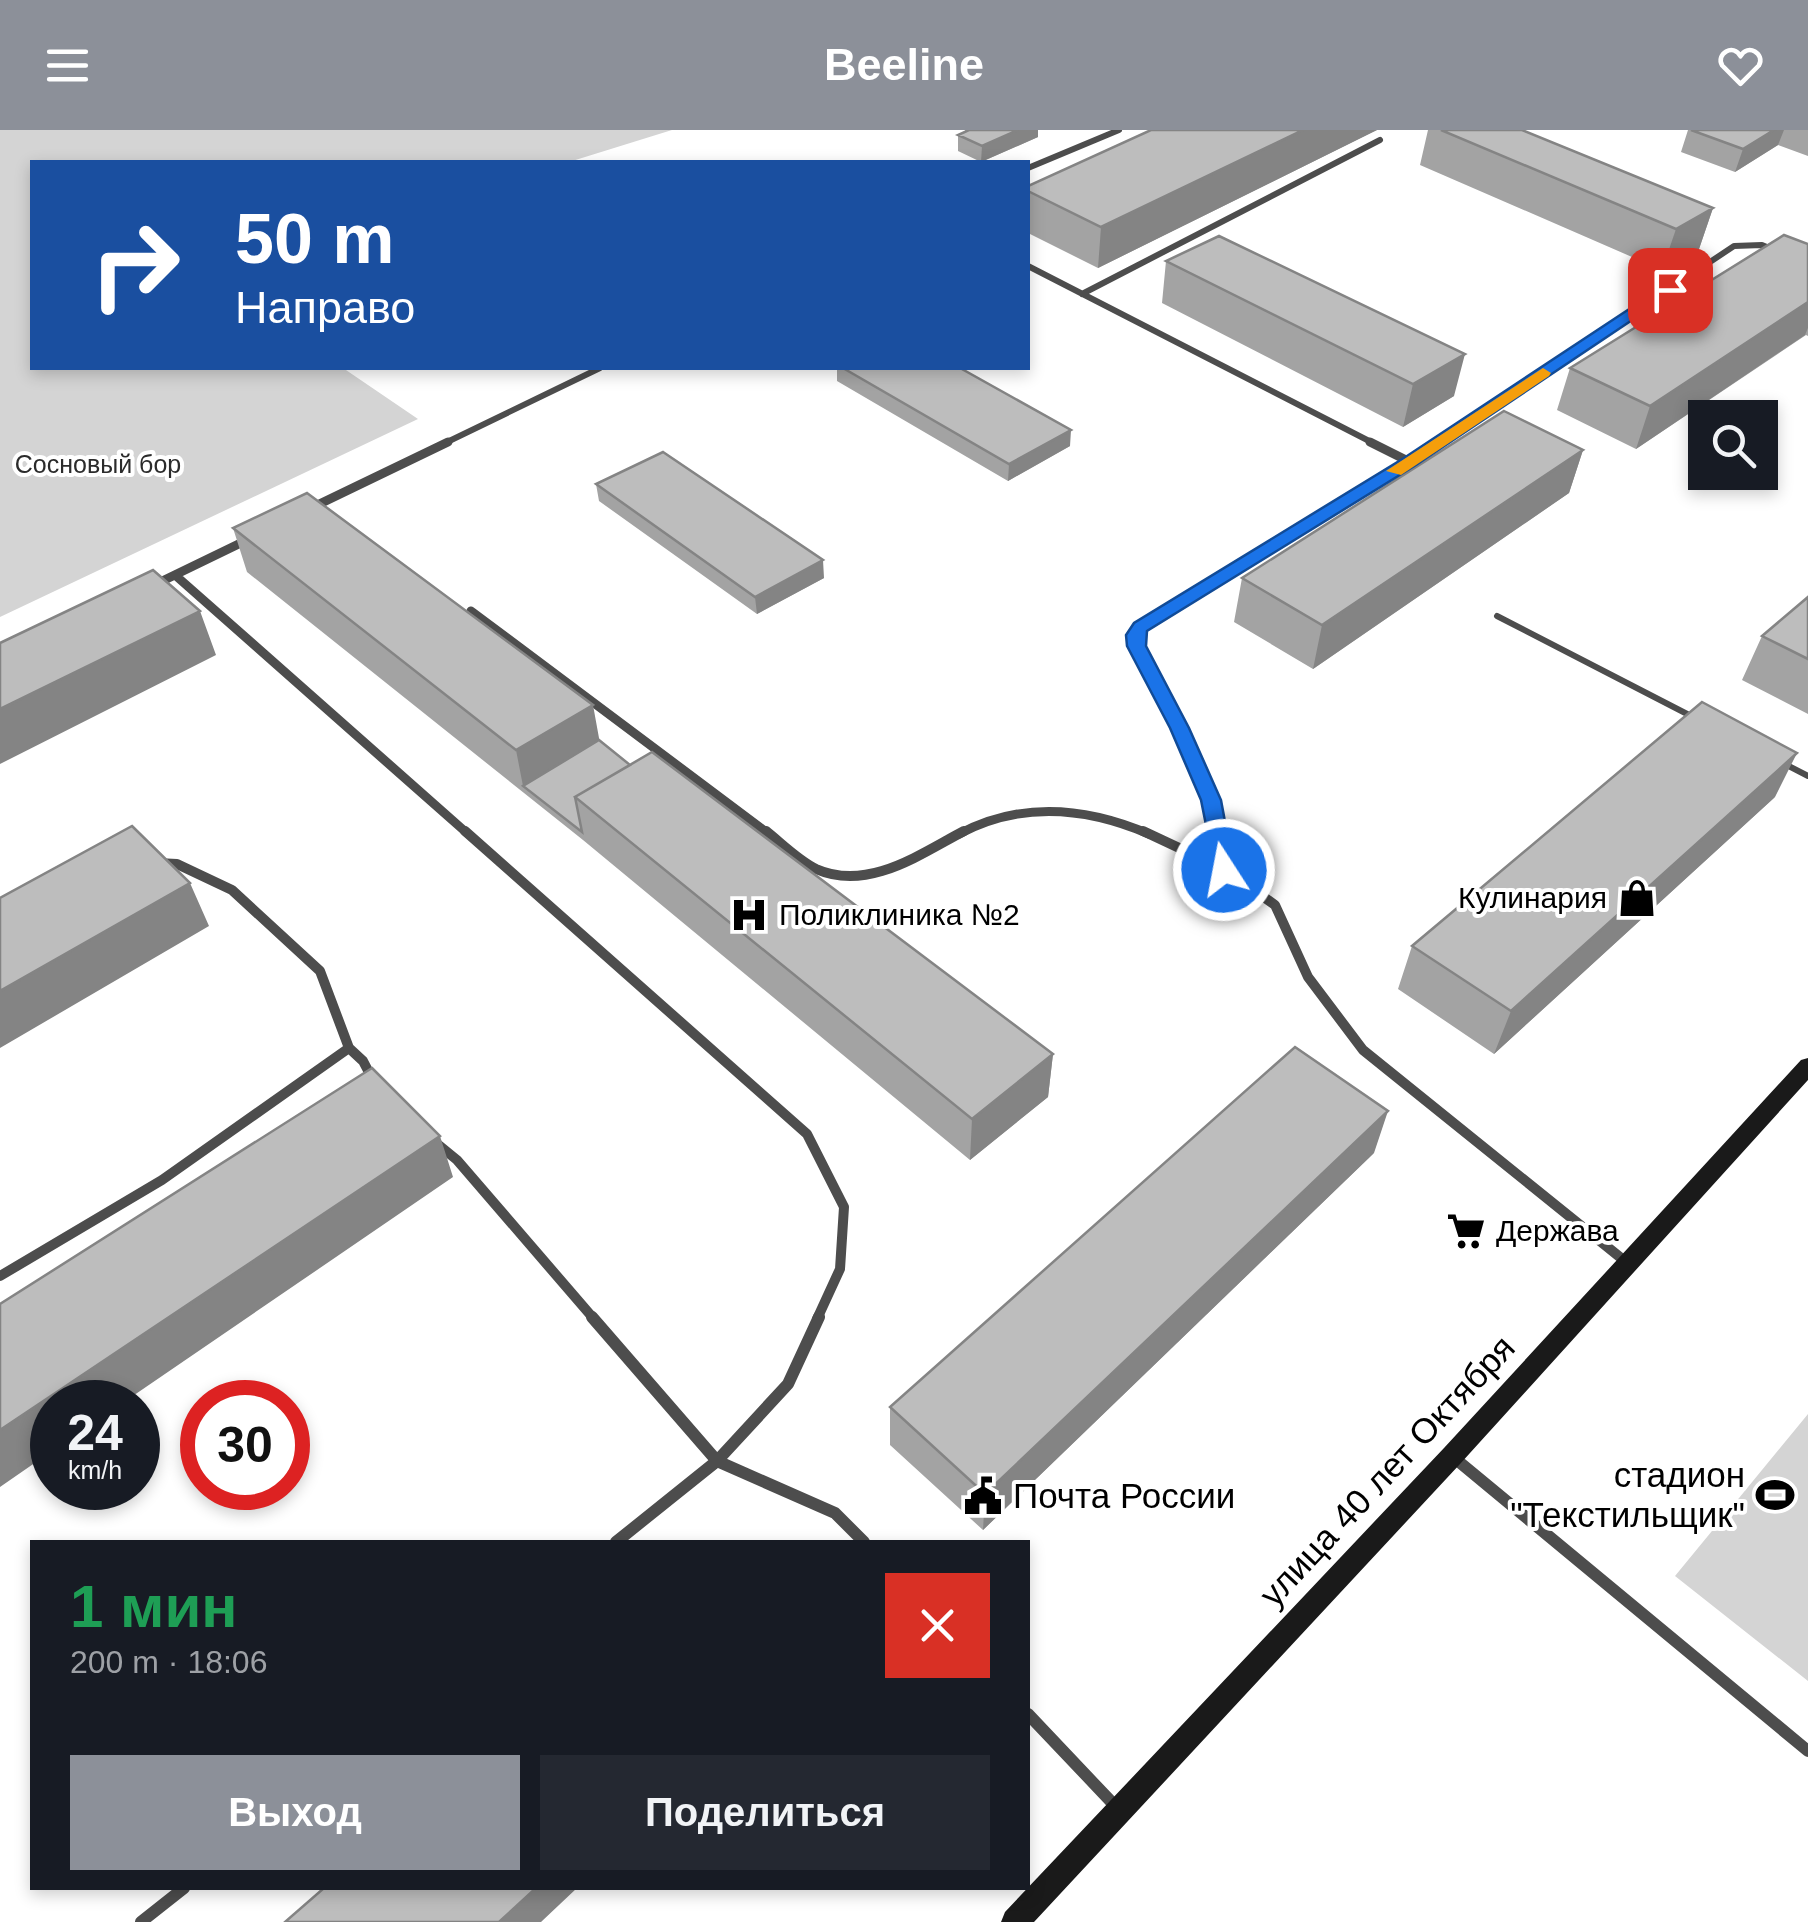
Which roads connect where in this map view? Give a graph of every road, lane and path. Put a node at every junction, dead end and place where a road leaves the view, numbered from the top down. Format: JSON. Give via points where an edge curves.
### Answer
{"nodes":[{"id":1,"x":1118,"y":130,"type":"edge"},
{"id":2,"x":1380,"y":140,"type":"dead end"},
{"id":3,"x":1030,"y":167,"type":"edge"},
{"id":4,"x":1792,"y":258,"type":"edge"},
{"id":5,"x":1030,"y":267,"type":"edge"},
{"id":6,"x":1082,"y":294,"type":"junction"},
{"id":7,"x":596,"y":370,"type":"edge"},
{"id":8,"x":1410,"y":462,"type":"junction"},
{"id":9,"x":299,"y":514,"type":"edge"},
{"id":10,"x":263,"y":532,"type":"edge"},
{"id":11,"x":174,"y":574,"type":"junction"},
{"id":12,"x":140,"y":592,"type":"edge"},
{"id":13,"x":472,"y":611,"type":"edge"},
{"id":14,"x":1497,"y":616,"type":"dead end"},
{"id":15,"x":1704,"y":723,"type":"edge"},
{"id":16,"x":1774,"y":758,"type":"edge"},
{"id":17,"x":1808,"y":776,"type":"edge"},
{"id":18,"x":146,"y":863,"type":"edge"},
{"id":19,"x":1224,"y":870,"type":"junction"},
{"id":20,"x":349,"y":1048,"type":"junction"},
{"id":21,"x":1808,"y":1066,"type":"edge"},
{"id":22,"x":379,"y":1094,"type":"edge"},
{"id":23,"x":421,"y":1130,"type":"edge"},
{"id":24,"x":1626,"y":1262,"type":"junction"},
{"id":25,"x":0,"y":1276,"type":"edge"},
{"id":26,"x":1452,"y":1456,"type":"junction"},
{"id":27,"x":717,"y":1461,"type":"junction"},
{"id":28,"x":618,"y":1540,"type":"edge"},
{"id":29,"x":862,"y":1540,"type":"edge"},
{"id":30,"x":1030,"y":1716,"type":"edge"},
{"id":31,"x":1808,"y":1751,"type":"edge"},
{"id":32,"x":1119,"y":1810,"type":"junction"},
{"id":33,"x":181,"y":1890,"type":"edge"},
{"id":34,"x":140,"y":1922,"type":"edge"},
{"id":35,"x":1015,"y":1922,"type":"edge"}],
"edges":[{"from":1,"to":3,"type":"street"},
{"from":2,"to":6,"type":"street"},
{"from":4,"to":8,"type":"street","via":[[1762,245],[1734,246]]},
{"from":5,"to":6,"type":"street"},
{"from":6,"to":8,"type":"street"},
{"from":7,"to":9,"type":"street"},
{"from":8,"to":19,"type":"street","via":[[1135,635],[1211,800]]},
{"from":10,"to":11,"type":"street"},
{"from":11,"to":12,"type":"street"},
{"from":11,"to":27,"type":"street","via":[[806,1134],[844,1207],[840,1270],[788,1384]]},
{"from":13,"to":19,"type":"street","via":[[816,869],[853,876],[886,868],[982,822],[1034,809],[1116,819]]},
{"from":14,"to":15,"type":"lane"},
{"from":16,"to":17,"type":"lane"},
{"from":18,"to":20,"type":"street","via":[[177,864],[232,890],[320,971]]},
{"from":19,"to":24,"type":"street","via":[[1275,904],[1308,977],[1363,1050]]},
{"from":20,"to":22,"type":"street"},
{"from":20,"to":25,"type":"street","via":[[162,1180]]},
{"from":21,"to":24,"type":"main road","name":"улица 40 лет Октября"},
{"from":23,"to":27,"type":"street","via":[[457,1160]]},
{"from":24,"to":26,"type":"main road","name":"улица 40 лет Октября"},
{"from":26,"to":31,"type":"street"},
{"from":26,"to":32,"type":"main road","name":"улица 40 лет Октября"},
{"from":27,"to":28,"type":"street"},
{"from":27,"to":29,"type":"street","via":[[836,1513]]},
{"from":30,"to":32,"type":"street"},
{"from":32,"to":35,"type":"main road","name":"улица 40 лет Октября"},
{"from":33,"to":34,"type":"street"}]}
